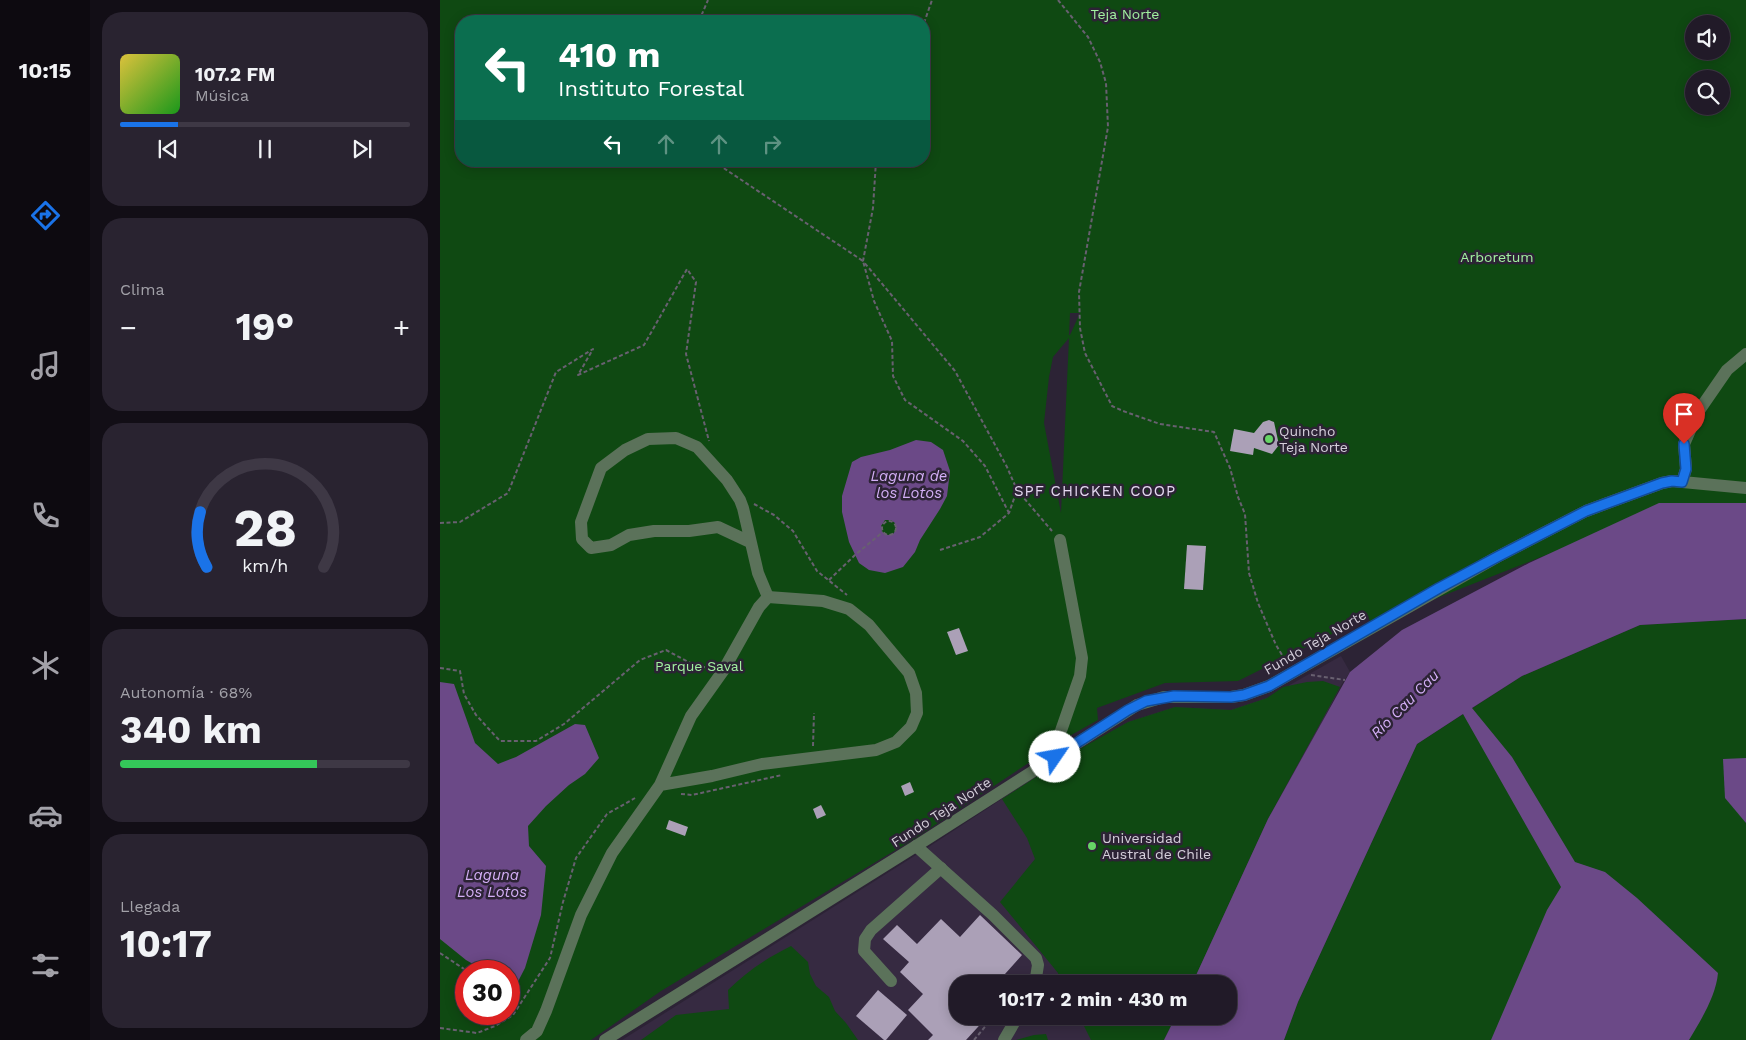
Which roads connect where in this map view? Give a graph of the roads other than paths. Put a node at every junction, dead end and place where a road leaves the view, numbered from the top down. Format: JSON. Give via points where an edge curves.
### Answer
{"nodes":[{"id":1,"x":1746,"y":354,"type":"edge"},
{"id":2,"x":1682,"y":482,"type":"junction"},
{"id":3,"x":1746,"y":488,"type":"edge"},
{"id":4,"x":1060,"y":540,"type":"road end"},
{"id":5,"x":750,"y":542,"type":"junction"},
{"id":6,"x":768,"y":597,"type":"junction"},
{"id":7,"x":1055,"y":757,"type":"junction"},
{"id":8,"x":660,"y":785,"type":"junction"},
{"id":9,"x":916,"y":846,"type":"junction"},
{"id":10,"x":941,"y":868,"type":"junction"},
{"id":11,"x":1036,"y":975,"type":"edge"},
{"id":12,"x":891,"y":981,"type":"dead end"},
{"id":13,"x":1013,"y":1025,"type":"edge"},
{"id":14,"x":526,"y":1040,"type":"edge"},
{"id":15,"x":605,"y":1040,"type":"edge"},
{"id":16,"x":1004,"y":1040,"type":"edge"}],
"edges":[{"from":1,"to":2,"type":"street","via":[[1727,370],[1698,412],[1684,444],[1686,469]]},
{"from":2,"to":3,"type":"street","name":"Fundo Teja Norte"},
{"from":2,"to":7,"type":"street","name":"Fundo Teja Norte","via":[[1662,483],[1586,511],[1439,588],[1269,686],[1244,695],[1164,697],[1146,701]]},
{"from":4,"to":7,"type":"street","via":[[1082,658],[1080,676],[1055,748]]},
{"from":5,"to":5,"type":"street","via":[[740,500],[715,465],[697,447],[676,438],[648,439],[625,450],[601,468],[581,522],[582,539],[591,548],[611,545],[629,535],[718,527]]},
{"from":5,"to":6,"type":"street"},
{"from":6,"to":8,"type":"street","via":[[691,716]]},
{"from":6,"to":8,"type":"street","via":[[823,601],[849,609],[869,625],[909,673],[916,692],[917,713],[911,727],[896,742],[876,750],[762,764]]},
{"from":7,"to":9,"type":"street","name":"Fundo Teja Norte"},
{"from":8,"to":14,"type":"street","via":[[612,853],[581,915],[537,1032]]},
{"from":9,"to":10,"type":"street"},
{"from":9,"to":15,"type":"street","name":"Fundo Teja Norte"},
{"from":10,"to":11,"type":"street","via":[[1036,958]]},
{"from":10,"to":12,"type":"street","via":[[865,939],[864,951]]},
{"from":13,"to":16,"type":"street"}]}
